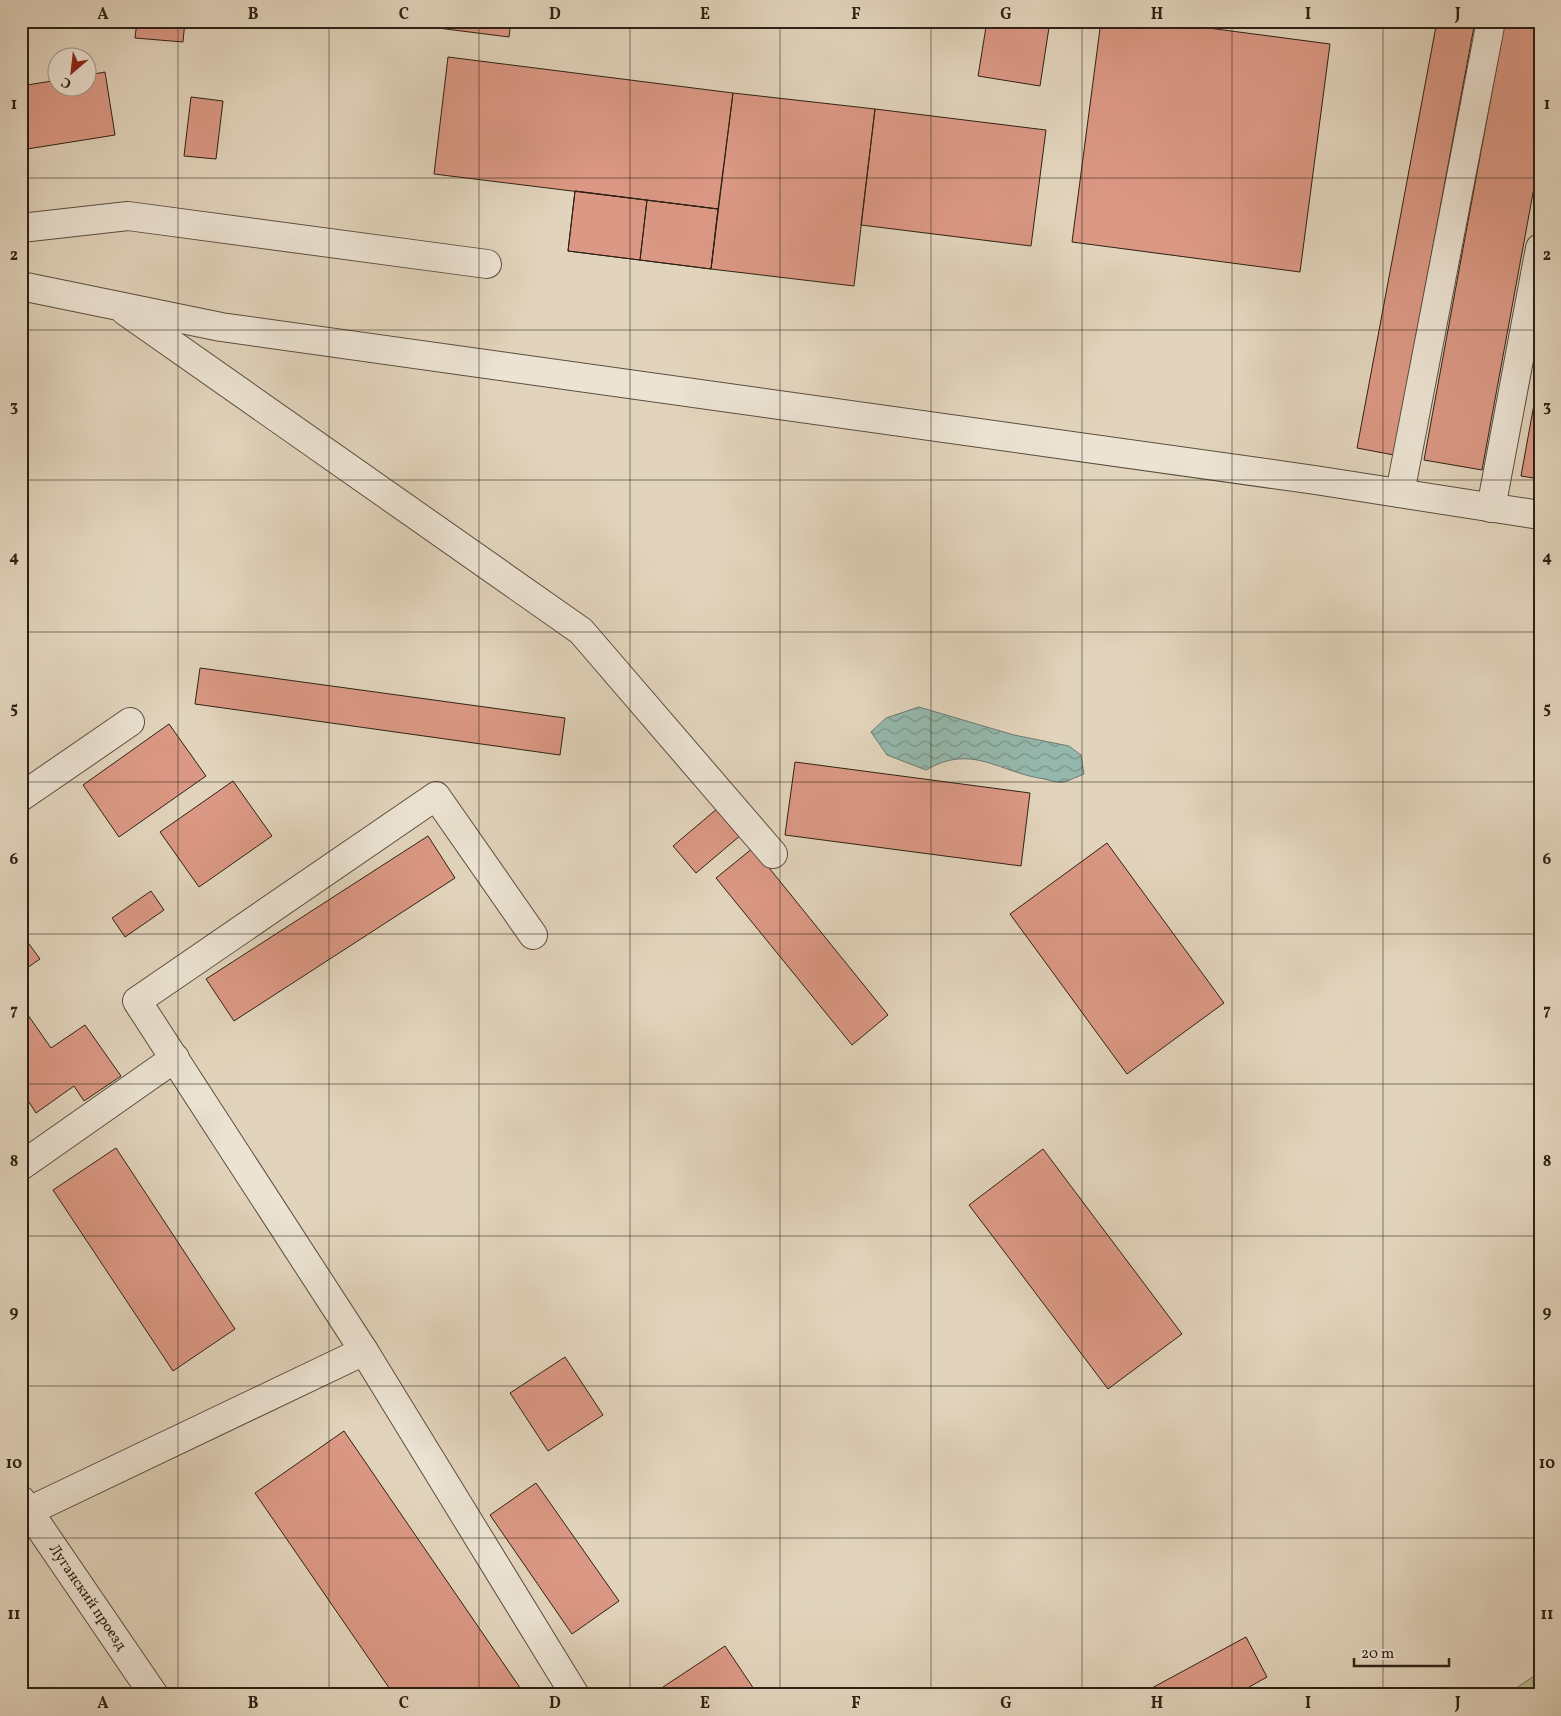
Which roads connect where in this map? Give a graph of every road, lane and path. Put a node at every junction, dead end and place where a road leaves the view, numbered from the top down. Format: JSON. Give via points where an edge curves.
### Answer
{"nodes":[{"id":1,"x":1490,"y":21,"type":"edge"},
{"id":2,"x":21,"y":228,"type":"edge"},
{"id":3,"x":1540,"y":248,"type":"edge"},
{"id":4,"x":487,"y":264,"type":"dead end"},
{"id":5,"x":21,"y":286,"type":"edge"},
{"id":6,"x":116,"y":304,"type":"junction"},
{"id":7,"x":1400,"y":493,"type":"junction"},
{"id":8,"x":1491,"y":508,"type":"junction"},
{"id":9,"x":1540,"y":515,"type":"edge"},
{"id":10,"x":130,"y":722,"type":"dead end"},
{"id":11,"x":21,"y":797,"type":"edge"},
{"id":12,"x":773,"y":854,"type":"dead end"},
{"id":13,"x":533,"y":935,"type":"dead end"},
{"id":14,"x":175,"y":1058,"type":"junction"},
{"id":15,"x":21,"y":1166,"type":"edge"},
{"id":16,"x":364,"y":1351,"type":"junction"},
{"id":17,"x":25,"y":1506,"type":"edge"},
{"id":18,"x":154,"y":1695,"type":"edge"},
{"id":19,"x":575,"y":1695,"type":"edge"}],
"edges":[{"from":1,"to":7,"type":"street"},
{"from":2,"to":4,"type":"street","via":[[128,216]]},
{"from":3,"to":8,"type":"street"},
{"from":5,"to":6,"type":"street"},
{"from":6,"to":7,"type":"street","via":[[221,327]]},
{"from":6,"to":12,"type":"street","via":[[581,631]]},
{"from":7,"to":8,"type":"street"},
{"from":8,"to":9,"type":"street"},
{"from":10,"to":11,"type":"street"},
{"from":13,"to":14,"type":"street","via":[[436,796],[137,1001]]},
{"from":14,"to":15,"type":"street"},
{"from":14,"to":16,"type":"street"},
{"from":16,"to":17,"type":"street"},
{"from":16,"to":19,"type":"street"},
{"from":17,"to":18,"type":"street","name":"Луганский проезд"}]}
